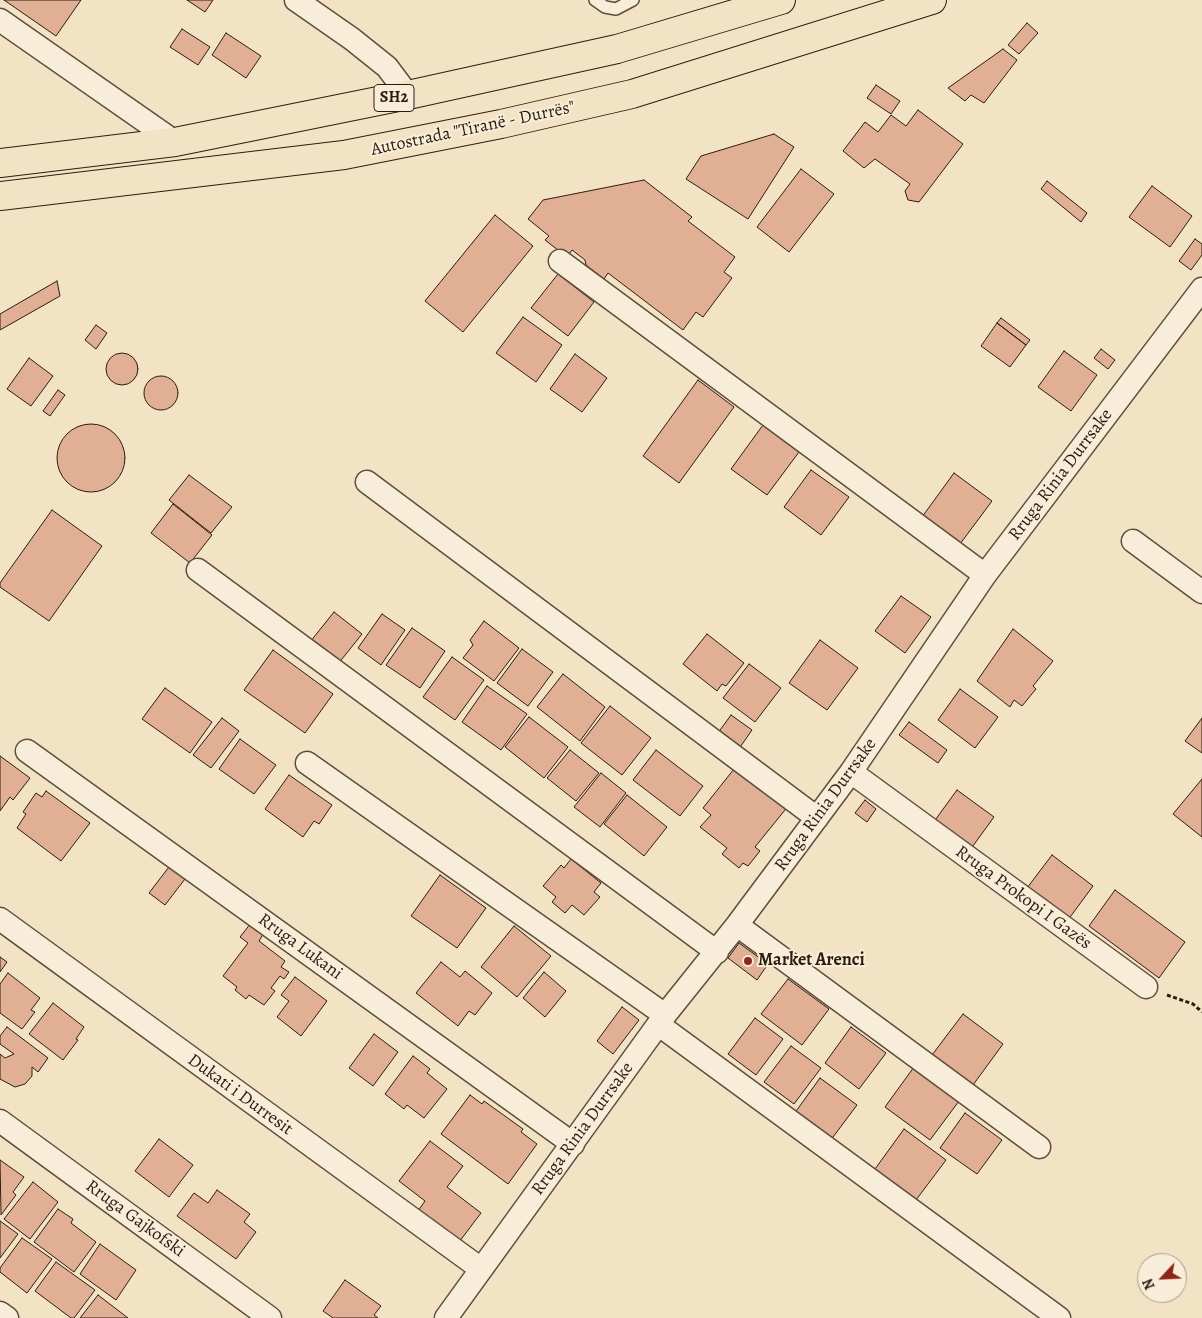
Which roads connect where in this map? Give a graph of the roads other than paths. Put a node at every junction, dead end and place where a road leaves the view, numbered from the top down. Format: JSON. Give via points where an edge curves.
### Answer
{"nodes":[{"id":1,"x":296,"y":0,"type":"edge"},
{"id":2,"x":595,"y":0,"type":"edge"},
{"id":3,"x":633,"y":0,"type":"edge"},
{"id":4,"x":781,"y":0,"type":"edge"},
{"id":5,"x":932,"y":0,"type":"edge"},
{"id":6,"x":0,"y":20,"type":"edge"},
{"id":7,"x":408,"y":95,"type":"junction"},
{"id":8,"x":175,"y":142,"type":"junction"},
{"id":9,"x":0,"y":163,"type":"edge"},
{"id":10,"x":0,"y":196,"type":"edge"},
{"id":11,"x":560,"y":261,"type":"dead end"},
{"id":12,"x":1202,"y":289,"type":"edge"},
{"id":13,"x":367,"y":482,"type":"dead end"},
{"id":14,"x":1133,"y":541,"type":"dead end"},
{"id":15,"x":198,"y":570,"type":"dead end"},
{"id":16,"x":985,"y":576,"type":"junction"},
{"id":17,"x":1202,"y":592,"type":"edge"},
{"id":18,"x":28,"y":751,"type":"dead end"},
{"id":19,"x":307,"y":763,"type":"dead end"},
{"id":20,"x":851,"y":772,"type":"junction"},
{"id":21,"x":817,"y":818,"type":"junction"},
{"id":22,"x":0,"y":919,"type":"edge"},
{"id":23,"x":737,"y":925,"type":"junction"},
{"id":24,"x":717,"y":952,"type":"junction"},
{"id":25,"x":1146,"y":987,"type":"road end"},
{"id":26,"x":662,"y":1020,"type":"junction"},
{"id":27,"x":0,"y":1121,"type":"edge"},
{"id":28,"x":573,"y":1144,"type":"junction"},
{"id":29,"x":1039,"y":1147,"type":"dead end"},
{"id":30,"x":481,"y":1269,"type":"junction"},
{"id":31,"x":0,"y":1313,"type":"edge"},
{"id":32,"x":7,"y":1318,"type":"edge"},
{"id":33,"x":270,"y":1318,"type":"edge"},
{"id":34,"x":446,"y":1318,"type":"edge"},
{"id":35,"x":1059,"y":1318,"type":"edge"}],
"edges":[{"from":1,"to":7,"type":"street","via":[[387,67]]},
{"from":2,"to":3,"type":"lane","via":[[616,9]]},
{"from":4,"to":7,"type":"highway","number":"SH2","via":[[617,49]]},
{"from":5,"to":10,"type":"highway","name":"Autostrada \"Tiranë - Durrës\"","via":[[632,94],[501,124],[344,155]]},
{"from":6,"to":8,"type":"street"},
{"from":7,"to":8,"type":"highway","number":"SH2"},
{"from":8,"to":9,"type":"highway","number":"SH2"},
{"from":11,"to":16,"type":"street"},
{"from":12,"to":16,"type":"street","name":"Rruga Rinia Durrsake"},
{"from":13,"to":21,"type":"street"},
{"from":14,"to":17,"type":"street"},
{"from":15,"to":24,"type":"street"},
{"from":16,"to":20,"type":"street","name":"Rruga Rinia Durrsake"},
{"from":18,"to":28,"type":"street","name":"Rruga Lukani"},
{"from":19,"to":26,"type":"street"},
{"from":20,"to":21,"type":"street","name":"Rruga Rinia Durrsake"},
{"from":20,"to":25,"type":"street","name":"Rruga Prokopi I Gazës"},
{"from":21,"to":23,"type":"street","name":"Rruga Rinia Durrsake"},
{"from":22,"to":30,"type":"street","name":"Dukati i Durresit"},
{"from":23,"to":24,"type":"street","name":"Rruga Rinia Durrsake"},
{"from":23,"to":29,"type":"street"},
{"from":24,"to":26,"type":"street","name":"Rruga Rinia Durrsake"},
{"from":26,"to":28,"type":"street","name":"Rruga Rinia Durrsake"},
{"from":26,"to":35,"type":"street"},
{"from":27,"to":33,"type":"street","name":"Rruga Gajkofski"},
{"from":28,"to":30,"type":"street","name":"Rruga Rinia Durrsake"},
{"from":30,"to":34,"type":"street","name":"Rruga Rinia Durrsake"},
{"from":31,"to":32,"type":"street"}]}
